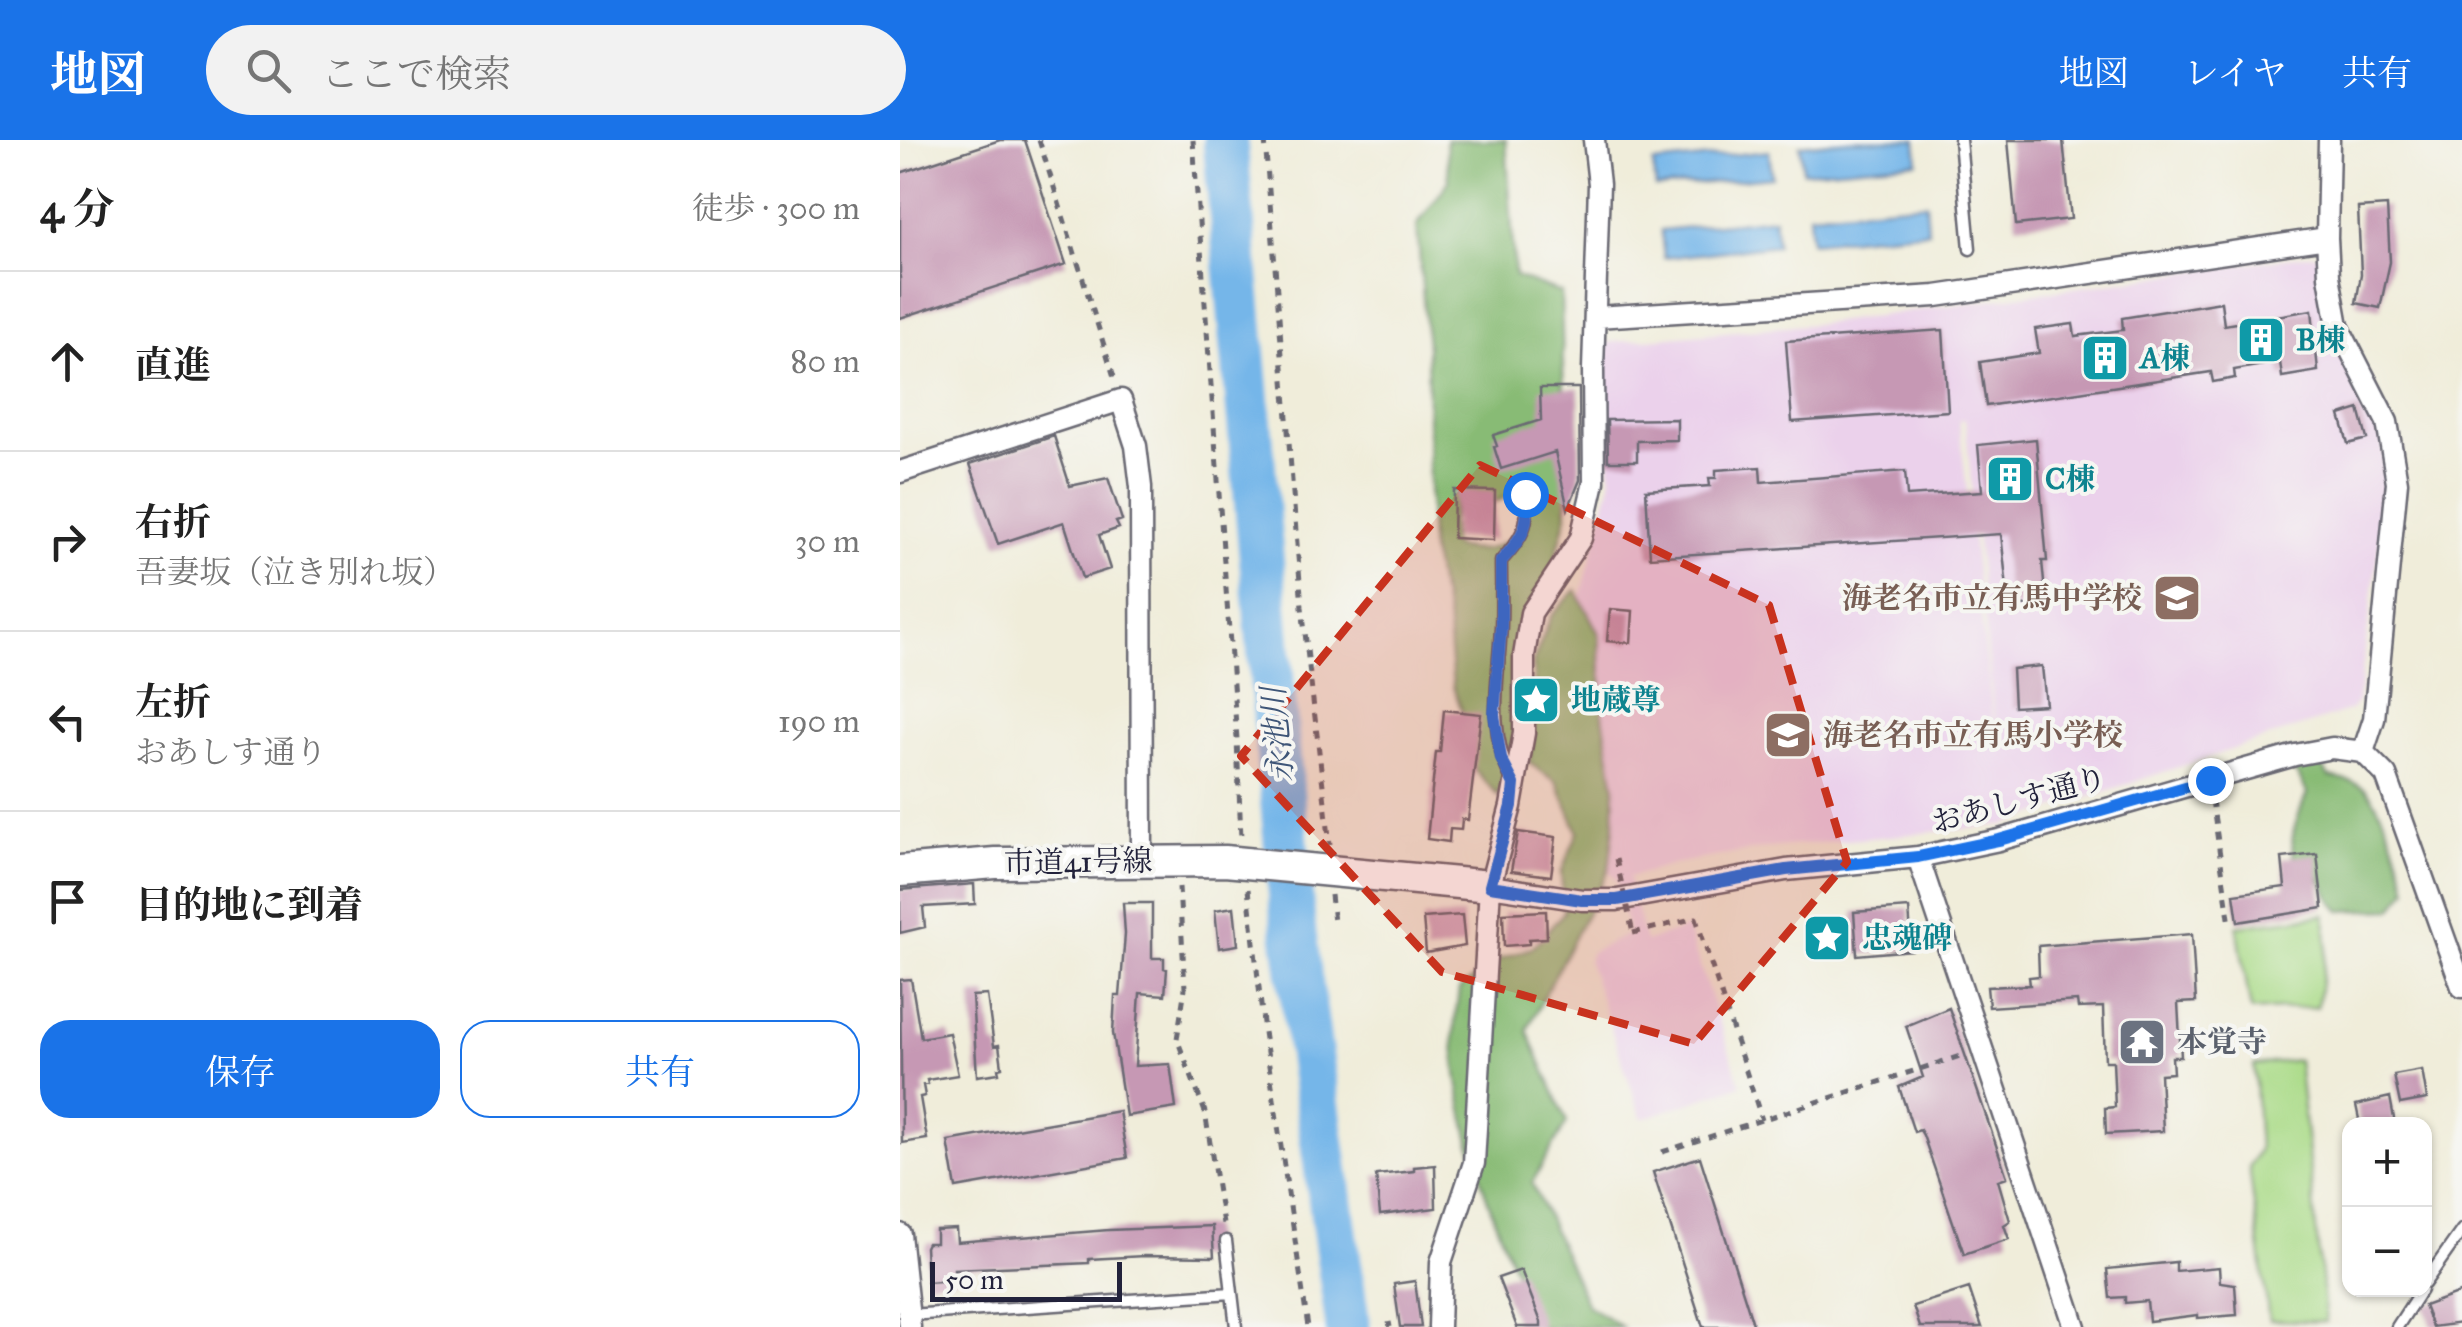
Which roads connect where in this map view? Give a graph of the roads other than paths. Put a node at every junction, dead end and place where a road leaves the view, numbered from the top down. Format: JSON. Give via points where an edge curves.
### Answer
{"nodes":[{"id":1,"x":1594,"y":140,"type":"edge"},
{"id":2,"x":1960,"y":140,"type":"edge"},
{"id":3,"x":2329,"y":140,"type":"edge"},
{"id":4,"x":2327,"y":238,"type":"junction"},
{"id":5,"x":1970,"y":249,"type":"dead end"},
{"id":6,"x":1596,"y":317,"type":"junction"},
{"id":7,"x":900,"y":472,"type":"edge"},
{"id":8,"x":1525,"y":494,"type":"dead end"},
{"id":9,"x":2363,"y":752,"type":"junction"},
{"id":10,"x":1514,"y":784,"type":"junction"},
{"id":11,"x":1918,"y":857,"type":"junction"},
{"id":12,"x":1142,"y":862,"type":"junction"},
{"id":13,"x":900,"y":871,"type":"edge"},
{"id":14,"x":1490,"y":886,"type":"junction"},
{"id":15,"x":2461,"y":981,"type":"edge"},
{"id":16,"x":2462,"y":1230,"type":"edge"},
{"id":17,"x":900,"y":1234,"type":"edge"},
{"id":18,"x":1226,"y":1241,"type":"road end"},
{"id":19,"x":2432,"y":1274,"type":"edge"},
{"id":20,"x":1232,"y":1293,"type":"junction"},
{"id":21,"x":2416,"y":1297,"type":"edge"},
{"id":22,"x":906,"y":1309,"type":"edge"},
{"id":23,"x":1236,"y":1327,"type":"edge"},
{"id":24,"x":1440,"y":1327,"type":"edge"},
{"id":25,"x":2075,"y":1327,"type":"edge"},
{"id":26,"x":2396,"y":1327,"type":"edge"}],
"edges":[{"from":1,"to":6,"type":"street"},
{"from":2,"to":5,"type":"lane"},
{"from":3,"to":4,"type":"street"},
{"from":4,"to":6,"type":"street","via":[[1936,296]]},
{"from":4,"to":9,"type":"street","via":[[2338,326],[2387,422],[2397,482],[2374,719]]},
{"from":6,"to":10,"type":"street","via":[[1594,482],[1580,538],[1531,613]]},
{"from":7,"to":12,"type":"street","via":[[1121,400],[1141,487]]},
{"from":8,"to":10,"type":"lane","via":[[1524,534],[1501,561],[1494,715],[1501,759]]},
{"from":9,"to":11,"type":"street","name":"おあしす通り","via":[[2332,748],[2295,755]]},
{"from":9,"to":15,"type":"street","via":[[2386,775]]},
{"from":10,"to":14,"type":"street"},
{"from":11,"to":14,"type":"street","name":"おあしす通り","via":[[1786,870],[1617,900]]},
{"from":11,"to":25,"type":"street"},
{"from":12,"to":13,"type":"street","name":"市道41号線"},
{"from":12,"to":14,"type":"street","name":"市道41号線","via":[[1249,862]]},
{"from":14,"to":24,"type":"street","via":[[1474,1163],[1441,1262]]},
{"from":16,"to":19,"type":"lane"},
{"from":17,"to":22,"type":"street"},
{"from":18,"to":20,"type":"lane"},
{"from":20,"to":22,"type":"lane"},
{"from":20,"to":23,"type":"lane"},
{"from":21,"to":26,"type":"lane"}]}
